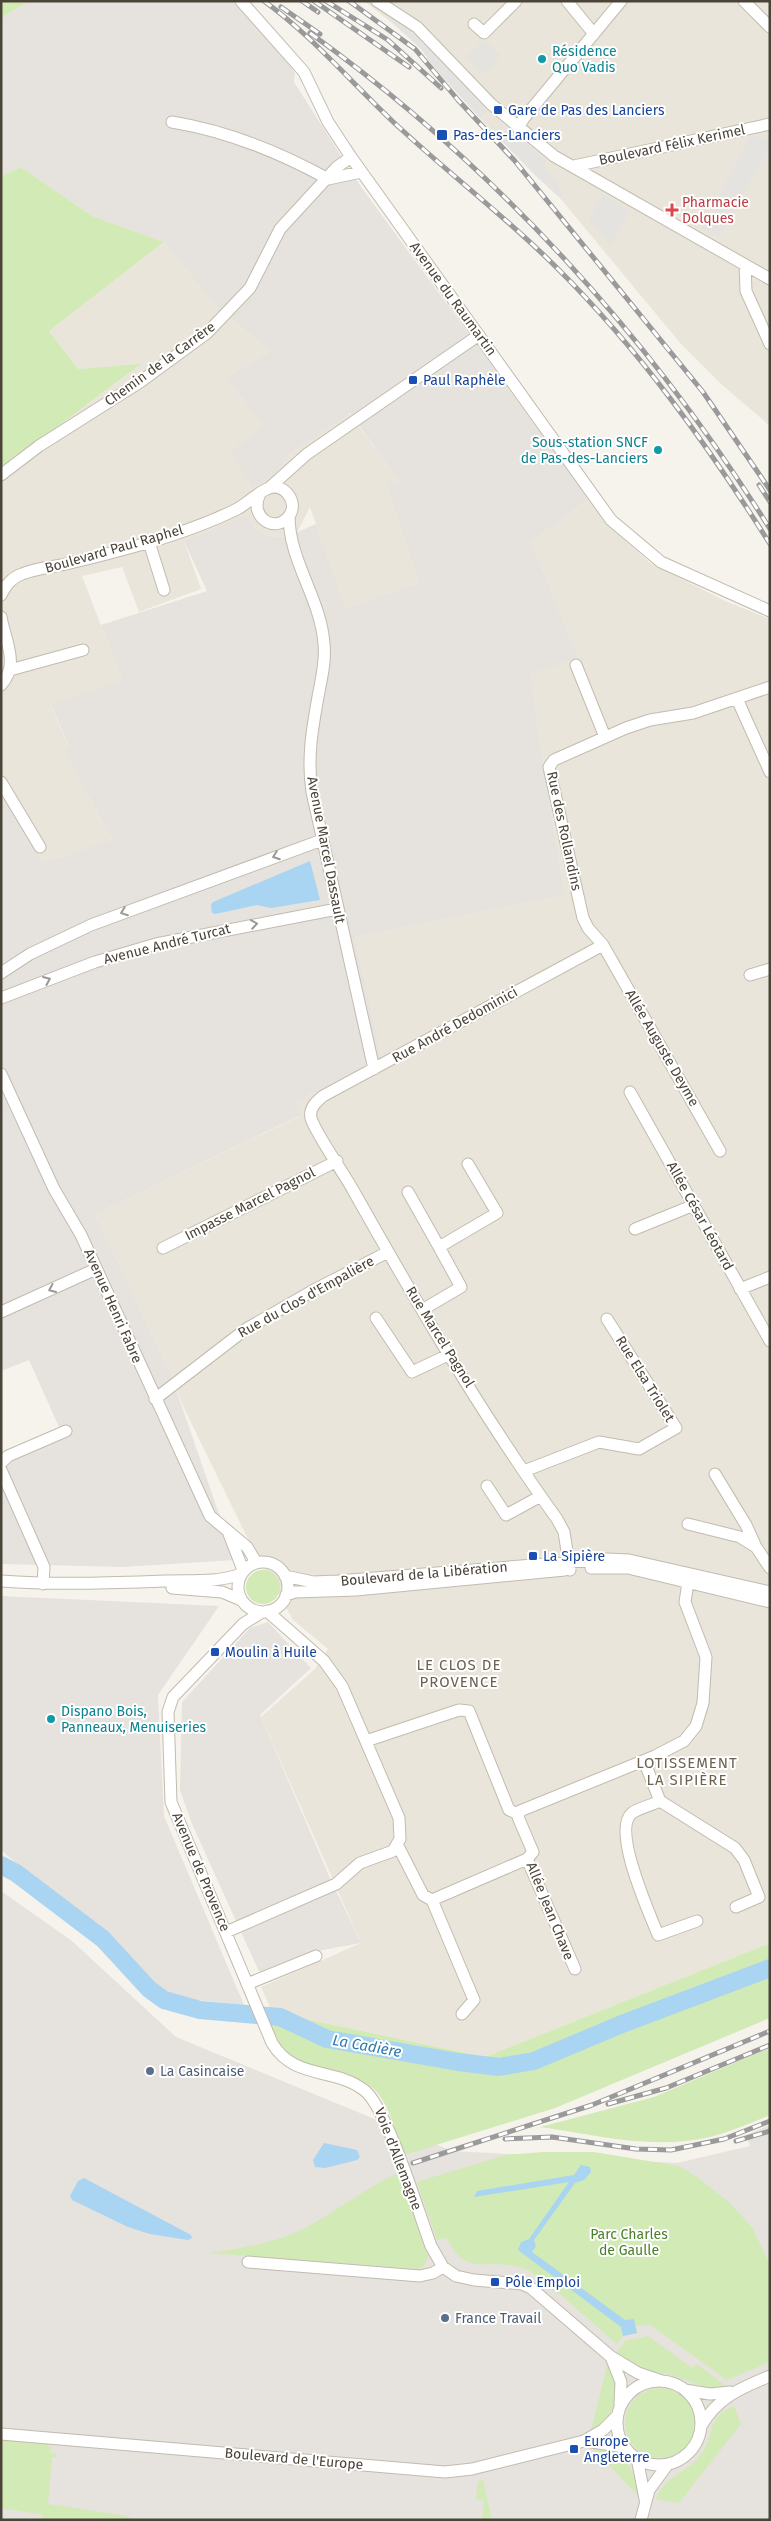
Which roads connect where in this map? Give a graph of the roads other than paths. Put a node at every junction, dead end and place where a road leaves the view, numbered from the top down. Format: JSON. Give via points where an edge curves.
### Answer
{"nodes":[{"id":1,"x":241,"y":1,"type":"edge"},
{"id":2,"x":378,"y":1,"type":"edge"},
{"id":3,"x":516,"y":1,"type":"edge"},
{"id":4,"x":567,"y":1,"type":"edge"},
{"id":5,"x":621,"y":1,"type":"edge"},
{"id":6,"x":744,"y":1,"type":"edge"},
{"id":7,"x":474,"y":24,"type":"dead end"},
{"id":8,"x":770,"y":27,"type":"edge"},
{"id":9,"x":594,"y":34,"type":"junction"},
{"id":10,"x":172,"y":122,"type":"dead end"},
{"id":11,"x":770,"y":124,"type":"edge"},
{"id":12,"x":518,"y":128,"type":"junction"},
{"id":13,"x":351,"y":157,"type":"junction"},
{"id":14,"x":574,"y":166,"type":"junction"},
{"id":15,"x":361,"y":172,"type":"junction"},
{"id":16,"x":328,"y":179,"type":"junction"},
{"id":17,"x":745,"y":265,"type":"junction"},
{"id":18,"x":770,"y":280,"type":"edge"},
{"id":19,"x":479,"y":335,"type":"junction"},
{"id":20,"x":770,"y":344,"type":"edge"},
{"id":21,"x":289,"y":470,"type":"junction"},
{"id":22,"x":1,"y":475,"type":"edge"},
{"id":23,"x":264,"y":491,"type":"junction"},
{"id":24,"x":289,"y":495,"type":"junction"},
{"id":25,"x":234,"y":511,"type":"junction"},
{"id":26,"x":259,"y":516,"type":"junction"},
{"id":27,"x":289,"y":516,"type":"junction"},
{"id":28,"x":274,"y":524,"type":"junction"},
{"id":29,"x":149,"y":542,"type":"junction"},
{"id":30,"x":292,"y":543,"type":"junction"},
{"id":31,"x":164,"y":590,"type":"dead end"},
{"id":32,"x":1,"y":595,"type":"edge"},
{"id":33,"x":770,"y":611,"type":"edge"},
{"id":34,"x":1,"y":617,"type":"edge"},
{"id":35,"x":83,"y":650,"type":"dead end"},
{"id":36,"x":576,"y":665,"type":"dead end"},
{"id":37,"x":10,"y":670,"type":"junction"},
{"id":38,"x":1,"y":685,"type":"edge"},
{"id":39,"x":770,"y":687,"type":"edge"},
{"id":40,"x":737,"y":698,"type":"junction"},
{"id":41,"x":605,"y":737,"type":"junction"},
{"id":42,"x":770,"y":772,"type":"edge"},
{"id":43,"x":1,"y":782,"type":"edge"},
{"id":44,"x":322,"y":840,"type":"junction"},
{"id":45,"x":40,"y":847,"type":"dead end"},
{"id":46,"x":338,"y":909,"type":"junction"},
{"id":47,"x":603,"y":945,"type":"junction"},
{"id":48,"x":770,"y":969,"type":"edge"},
{"id":49,"x":1,"y":973,"type":"edge"},
{"id":50,"x":750,"y":975,"type":"dead end"},
{"id":51,"x":1,"y":998,"type":"edge"},
{"id":52,"x":374,"y":1069,"type":"junction"},
{"id":53,"x":1,"y":1074,"type":"edge"},
{"id":54,"x":630,"y":1092,"type":"dead end"},
{"id":55,"x":311,"y":1110,"type":"joint"},
{"id":56,"x":720,"y":1151,"type":"dead end"},
{"id":57,"x":337,"y":1160,"type":"junction"},
{"id":58,"x":468,"y":1164,"type":"dead end"},
{"id":59,"x":408,"y":1192,"type":"dead end"},
{"id":60,"x":694,"y":1205,"type":"junction"},
{"id":61,"x":635,"y":1229,"type":"dead end"},
{"id":62,"x":439,"y":1247,"type":"junction"},
{"id":63,"x":163,"y":1248,"type":"dead end"},
{"id":64,"x":388,"y":1252,"type":"junction"},
{"id":65,"x":96,"y":1269,"type":"junction"},
{"id":66,"x":770,"y":1277,"type":"edge"},
{"id":67,"x":740,"y":1289,"type":"junction"},
{"id":68,"x":422,"y":1310,"type":"junction"},
{"id":69,"x":1,"y":1312,"type":"edge"},
{"id":70,"x":376,"y":1318,"type":"dead end"},
{"id":71,"x":607,"y":1319,"type":"dead end"},
{"id":72,"x":770,"y":1341,"type":"edge"},
{"id":73,"x":450,"y":1354,"type":"junction"},
{"id":74,"x":155,"y":1399,"type":"junction"},
{"id":75,"x":66,"y":1431,"type":"dead end"},
{"id":76,"x":1,"y":1463,"type":"edge"},
{"id":77,"x":1,"y":1470,"type":"edge"},
{"id":78,"x":524,"y":1471,"type":"junction"},
{"id":79,"x":715,"y":1474,"type":"dead end"},
{"id":80,"x":487,"y":1486,"type":"dead end"},
{"id":81,"x":541,"y":1496,"type":"junction"},
{"id":82,"x":688,"y":1524,"type":"dead end"},
{"id":83,"x":229,"y":1534,"type":"junction"},
{"id":84,"x":756,"y":1547,"type":"junction"},
{"id":85,"x":256,"y":1562,"type":"junction"},
{"id":86,"x":570,"y":1566,"type":"junction"},
{"id":87,"x":770,"y":1568,"type":"edge"},
{"id":88,"x":242,"y":1572,"type":"junction"},
{"id":89,"x":285,"y":1576,"type":"junction"},
{"id":90,"x":688,"y":1578,"type":"junction"},
{"id":91,"x":1,"y":1582,"type":"edge"},
{"id":92,"x":138,"y":1583,"type":"junction"},
{"id":93,"x":43,"y":1584,"type":"junction"},
{"id":94,"x":770,"y":1592,"type":"edge"},
{"id":95,"x":286,"y":1595,"type":"junction"},
{"id":96,"x":770,"y":1602,"type":"edge"},
{"id":97,"x":244,"y":1603,"type":"junction"},
{"id":98,"x":269,"y":1610,"type":"junction"},
{"id":99,"x":243,"y":1624,"type":"junction"},
{"id":100,"x":366,"y":1741,"type":"junction"},
{"id":101,"x":644,"y":1761,"type":"junction"},
{"id":102,"x":660,"y":1801,"type":"junction"},
{"id":103,"x":519,"y":1814,"type":"junction"},
{"id":104,"x":397,"y":1844,"type":"junction"},
{"id":105,"x":527,"y":1859,"type":"junction"},
{"id":106,"x":432,"y":1900,"type":"junction"},
{"id":107,"x":736,"y":1907,"type":"dead end"},
{"id":108,"x":697,"y":1921,"type":"dead end"},
{"id":109,"x":226,"y":1932,"type":"junction"},
{"id":110,"x":316,"y":1956,"type":"dead end"},
{"id":111,"x":574,"y":1970,"type":"dead end"},
{"id":112,"x":247,"y":1984,"type":"junction"},
{"id":113,"x":462,"y":2014,"type":"dead end"},
{"id":114,"x":262,"y":2022,"type":"joint"},
{"id":115,"x":248,"y":2262,"type":"dead end"},
{"id":116,"x":443,"y":2267,"type":"junction"},
{"id":117,"x":610,"y":2356,"type":"junction"},
{"id":118,"x":770,"y":2376,"type":"edge"},
{"id":119,"x":662,"y":2381,"type":"junction"},
{"id":120,"x":685,"y":2390,"type":"junction"},
{"id":121,"x":732,"y":2392,"type":"junction"},
{"id":122,"x":618,"y":2413,"type":"junction"},
{"id":123,"x":701,"y":2426,"type":"junction"},
{"id":124,"x":1,"y":2434,"type":"edge"},
{"id":125,"x":584,"y":2441,"type":"junction"},
{"id":126,"x":624,"y":2447,"type":"junction"},
{"id":127,"x":636,"y":2458,"type":"junction"},
{"id":128,"x":668,"y":2464,"type":"junction"},
{"id":129,"x":645,"y":2501,"type":"junction"},
{"id":130,"x":641,"y":2520,"type":"edge"}],
"edges":[{"from":1,"to":13,"type":"street","name":"Avenue du Raumartin","via":[[304,72],[328,122]]},
{"from":2,"to":12,"type":"street","via":[[417,28],[471,85]]},
{"from":3,"to":7,"type":"street","via":[[484,33]]},
{"from":4,"to":9,"type":"street"},
{"from":5,"to":9,"type":"street"},
{"from":6,"to":8,"type":"street"},
{"from":9,"to":12,"type":"street"},
{"from":10,"to":16,"type":"street","via":[[276,152]]},
{"from":11,"to":14,"type":"street","name":"Boulevard Félix Kerimel"},
{"from":12,"to":14,"type":"street","via":[[554,156]]},
{"from":13,"to":15,"type":"street","name":"Avenue du Raumartin"},
{"from":13,"to":16,"type":"street","name":"Chemin de la Carrère"},
{"from":14,"to":17,"type":"street"},
{"from":15,"to":16,"type":"street"},
{"from":15,"to":19,"type":"street","name":"Avenue du Raumartin"},
{"from":16,"to":22,"type":"street","name":"Chemin de la Carrère","via":[[280,229],[250,288],[207,333]]},
{"from":17,"to":18,"type":"street"},
{"from":17,"to":20,"type":"street","via":[[746,291]]},
{"from":19,"to":21,"type":"street","name":"Boulevard Paul Raphel","via":[[307,454]]},
{"from":19,"to":33,"type":"street","name":"Avenue du Raumartin","via":[[606,513],[627,536],[669,566]]},
{"from":21,"to":23,"type":"street","name":"Boulevard Paul Raphel"},
{"from":21,"to":24,"type":"street"},
{"from":23,"to":24,"type":"street","via":[[280,488]]},
{"from":23,"to":25,"type":"street","name":"Boulevard Paul Raphel"},
{"from":23,"to":26,"type":"street","via":[[256,505]]},
{"from":24,"to":27,"type":"street","via":[[292,505]]},
{"from":25,"to":26,"type":"street"},
{"from":25,"to":29,"type":"street","name":"Boulevard Paul Raphel"},
{"from":26,"to":28,"type":"street"},
{"from":27,"to":28,"type":"street"},
{"from":27,"to":30,"type":"street","name":"Avenue Marcel Dassault"},
{"from":28,"to":30,"type":"street","name":"Avenue Marcel Dassault"},
{"from":29,"to":31,"type":"street"},
{"from":29,"to":32,"type":"street","name":"Boulevard Paul Raphel","via":[[22,574],[10,581]]},
{"from":30,"to":44,"type":"street","name":"Avenue Marcel Dassault","via":[[318,616],[324,643],[324,661],[309,748],[312,792]]},
{"from":34,"to":37,"type":"street","via":[[12,660]]},
{"from":35,"to":37,"type":"street"},
{"from":36,"to":41,"type":"street"},
{"from":37,"to":38,"type":"street"},
{"from":39,"to":40,"type":"street","name":"Rue des Rollandins"},
{"from":40,"to":41,"type":"street","name":"Rue des Rollandins","via":[[694,713],[650,720]]},
{"from":40,"to":42,"type":"street"},
{"from":41,"to":47,"type":"street","name":"Rue des Rollandins","via":[[554,760],[549,770],[585,922]]},
{"from":43,"to":45,"type":"street"},
{"from":44,"to":46,"type":"street","name":"Avenue Marcel Dassault"},
{"from":44,"to":49,"type":"street","one_way":true,"via":[[91,925],[30,954]]},
{"from":51,"to":46,"type":"street","name":"Avenue André Turcat","one_way":true,"via":[[95,962],[156,944]]},
{"from":46,"to":52,"type":"street","name":"Avenue Marcel Dassault"},
{"from":47,"to":52,"type":"street","name":"Rue André Dedominici"},
{"from":47,"to":56,"type":"street","name":"Allée Auguste Deyme"},
{"from":48,"to":50,"type":"street"},
{"from":52,"to":55,"type":"street","name":"Rue André Dedominici","via":[[323,1096]]},
{"from":53,"to":65,"type":"street","name":"Avenue Henri Fabre","via":[[54,1189],[81,1235]]},
{"from":54,"to":60,"type":"street","name":"Allée César Léotard"},
{"from":55,"to":57,"type":"street","name":"Rue Marcel Pagnol","via":[[313,1123]]},
{"from":57,"to":63,"type":"street","name":"Impasse Marcel Pagnol"},
{"from":57,"to":64,"type":"street","name":"Rue Marcel Pagnol"},
{"from":58,"to":62,"type":"street","via":[[497,1213]]},
{"from":59,"to":62,"type":"street"},
{"from":60,"to":61,"type":"street"},
{"from":60,"to":67,"type":"street","name":"Allée César Léotard"},
{"from":62,"to":68,"type":"street","via":[[460,1286]]},
{"from":64,"to":68,"type":"street","name":"Rue Marcel Pagnol"},
{"from":64,"to":74,"type":"street","name":"Rue du Clos d'Empalière","via":[[246,1329]]},
{"from":65,"to":69,"type":"street","one_way":true},
{"from":65,"to":74,"type":"street","name":"Avenue Henri Fabre"},
{"from":66,"to":67,"type":"street"},
{"from":67,"to":72,"type":"street","name":"Allée César Léotard"},
{"from":68,"to":73,"type":"street","name":"Rue Marcel Pagnol"},
{"from":70,"to":73,"type":"street","via":[[412,1372]]},
{"from":71,"to":78,"type":"street","name":"Rue Elsa Triolet","via":[[676,1428],[639,1449],[599,1442]]},
{"from":73,"to":78,"type":"street","name":"Rue Marcel Pagnol"},
{"from":74,"to":83,"type":"street","name":"Avenue Henri Fabre","via":[[210,1516]]},
{"from":75,"to":76,"type":"street","via":[[8,1456]]},
{"from":77,"to":93,"type":"street","via":[[44,1567]]},
{"from":78,"to":81,"type":"street","name":"Rue Marcel Pagnol"},
{"from":79,"to":84,"type":"street"},
{"from":80,"to":81,"type":"street","via":[[506,1515]]},
{"from":81,"to":86,"type":"street","name":"Rue Marcel Pagnol","via":[[564,1532]]},
{"from":82,"to":84,"type":"street","via":[[740,1537]]},
{"from":83,"to":85,"type":"street","name":"Avenue Henri Fabre","via":[[247,1547]]},
{"from":83,"to":88,"type":"street","name":"Avenue Henri Fabre"},
{"from":84,"to":87,"type":"street"},
{"from":85,"to":88,"type":"street"},
{"from":85,"to":89,"type":"street","name":"Boulevard de la Libération","via":[[270,1562]]},
{"from":86,"to":89,"type":"street","name":"Boulevard de la Libération","via":[[313,1582]]},
{"from":86,"to":90,"type":"street","name":"Boulevard de la Libération","via":[[607,1559],[629,1560]]},
{"from":86,"to":95,"type":"street","name":"Boulevard de la Libération"},
{"from":88,"to":92,"type":"street","via":[[230,1578]]},
{"from":88,"to":97,"type":"street","via":[[237,1587]]},
{"from":89,"to":95,"type":"street"},
{"from":90,"to":94,"type":"street","name":"Boulevard de la Libération"},
{"from":90,"to":96,"type":"street","name":"Boulevard de la Libération"},
{"from":90,"to":101,"type":"street","via":[[685,1602],[706,1656],[703,1703],[696,1726],[684,1741]]},
{"from":91,"to":93,"type":"street"},
{"from":92,"to":93,"type":"street"},
{"from":92,"to":97,"type":"street","via":[[222,1592]]},
{"from":95,"to":98,"type":"street"},
{"from":97,"to":98,"type":"street"},
{"from":97,"to":99,"type":"street"},
{"from":98,"to":99,"type":"street","name":"Avenue de Provence"},
{"from":98,"to":100,"type":"street","via":[[324,1661],[342,1686]]},
{"from":99,"to":109,"type":"street","name":"Avenue de Provence","via":[[173,1697],[168,1708],[172,1802]]},
{"from":100,"to":103,"type":"street","name":"Allée Jean Chave","via":[[459,1710],[469,1711],[509,1810]]},
{"from":100,"to":104,"type":"street","via":[[399,1818],[400,1838]]},
{"from":101,"to":102,"type":"street"},
{"from":101,"to":103,"type":"street","via":[[520,1810]]},
{"from":102,"to":107,"type":"street","via":[[734,1848],[744,1860],[759,1897]]},
{"from":102,"to":108,"type":"street","via":[[631,1814],[626,1822],[629,1858],[658,1935]]},
{"from":103,"to":105,"type":"street","name":"Allée Jean Chave","via":[[533,1852]]},
{"from":104,"to":106,"type":"street","via":[[423,1895]]},
{"from":104,"to":109,"type":"street","via":[[393,1850],[360,1863],[336,1884]]},
{"from":105,"to":106,"type":"street"},
{"from":105,"to":111,"type":"street","name":"Allée Jean Chave"},
{"from":106,"to":113,"type":"street","via":[[474,2000]]},
{"from":109,"to":112,"type":"street","name":"Avenue de Provence"},
{"from":110,"to":112,"type":"street"},
{"from":112,"to":114,"type":"street","name":"Avenue de Provence"},
{"from":114,"to":116,"type":"street","name":"Voie d'Allemagne","via":[[276,2049],[286,2060],[300,2068],[356,2084],[376,2102],[431,2246]]},
{"from":115,"to":116,"type":"street","via":[[420,2276]]},
{"from":116,"to":117,"type":"street","via":[[464,2279],[527,2286]]},
{"from":117,"to":119,"type":"street","via":[[638,2373]]},
{"from":117,"to":122,"type":"street","via":[[621,2382]]},
{"from":118,"to":121,"type":"street"},
{"from":119,"to":120,"type":"street"},
{"from":119,"to":122,"type":"street","name":"Boulevard de l'Europe","via":[[648,2382],[636,2388],[626,2397]]},
{"from":120,"to":121,"type":"street","via":[[710,2394]]},
{"from":120,"to":123,"type":"street","via":[[700,2412]]},
{"from":121,"to":123,"type":"street","via":[[714,2406]]},
{"from":122,"to":125,"type":"street","name":"Boulevard de l'Europe","via":[[603,2430]]},
{"from":122,"to":126,"type":"street","via":[[618,2432]]},
{"from":123,"to":128,"type":"street","via":[[691,2450]]},
{"from":124,"to":125,"type":"street","name":"Boulevard de l'Europe","via":[[444,2472],[472,2469]]},
{"from":125,"to":126,"type":"street","name":"Boulevard de l'Europe"},
{"from":126,"to":127,"type":"street"},
{"from":127,"to":128,"type":"street","via":[[655,2465]]},
{"from":127,"to":129,"type":"street"},
{"from":128,"to":129,"type":"street"},
{"from":129,"to":130,"type":"street"}]}
